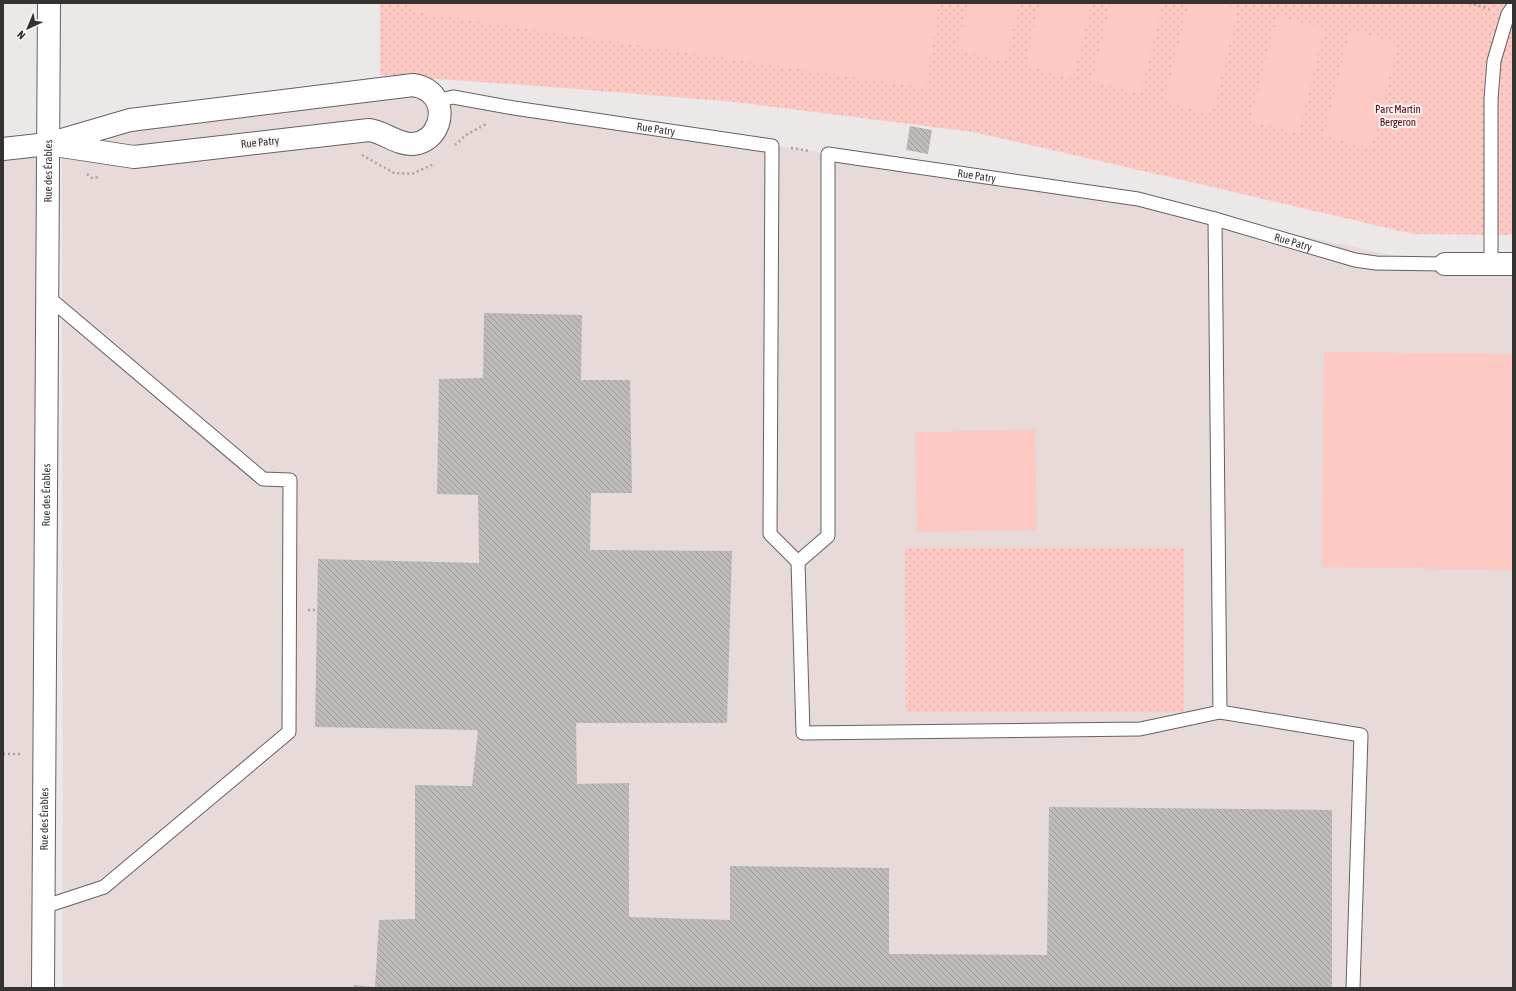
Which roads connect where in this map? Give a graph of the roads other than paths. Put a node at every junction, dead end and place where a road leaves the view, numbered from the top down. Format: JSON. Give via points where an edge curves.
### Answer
{"nodes":[{"id":1,"x":49,"y":3,"type":"edge"},
{"id":2,"x":1513,"y":7,"type":"edge"},
{"id":3,"x":437,"y":101,"type":"junction"},
{"id":4,"x":48,"y":144,"type":"junction"},
{"id":5,"x":3,"y":149,"type":"edge"},
{"id":6,"x":1215,"y":219,"type":"junction"},
{"id":7,"x":1446,"y":264,"type":"joint"},
{"id":8,"x":1492,"y":264,"type":"junction"},
{"id":9,"x":1513,"y":264,"type":"edge"},
{"id":10,"x":48,"y":297,"type":"junction"},
{"id":11,"x":798,"y":562,"type":"junction"},
{"id":12,"x":1220,"y":712,"type":"junction"},
{"id":13,"x":43,"y":907,"type":"junction"},
{"id":14,"x":43,"y":988,"type":"edge"},
{"id":15,"x":1353,"y":988,"type":"edge"}],
"edges":[{"from":1,"to":4,"type":"street","name":"Rue des Érables"},
{"from":2,"to":8,"type":"lane","via":[[1508,14],[1494,61],[1491,99]]},
{"from":3,"to":4,"type":"street","name":"Rue Patry","via":[[423,87],[413,85],[130,120]]},
{"from":3,"to":4,"type":"street","name":"Rue Patry","via":[[440,111],[436,129],[422,142],[413,144],[403,143],[378,131],[369,130],[134,156]]},
{"from":3,"to":11,"type":"lane","name":"Rue Patry","via":[[453,97],[772,146],[770,534]]},
{"from":4,"to":5,"type":"street","name":"Rue Patry"},
{"from":4,"to":10,"type":"street","name":"Rue des Érables"},
{"from":6,"to":7,"type":"lane","name":"Rue Patry","via":[[1355,260],[1376,263]]},
{"from":6,"to":11,"type":"lane","name":"Rue Patry","via":[[1138,199],[828,154],[828,536]]},
{"from":6,"to":12,"type":"lane"},
{"from":7,"to":8,"type":"street","name":"Rue Patry"},
{"from":8,"to":9,"type":"street","name":"Rue Patry"},
{"from":10,"to":13,"type":"street","name":"Rue des Érables"},
{"from":10,"to":13,"type":"lane","via":[[263,479],[290,480],[289,732],[104,887]]},
{"from":11,"to":12,"type":"lane","via":[[803,733],[1140,729]]},
{"from":12,"to":15,"type":"lane","via":[[1361,735]]},
{"from":13,"to":14,"type":"street","name":"Rue des Érables"}]}
